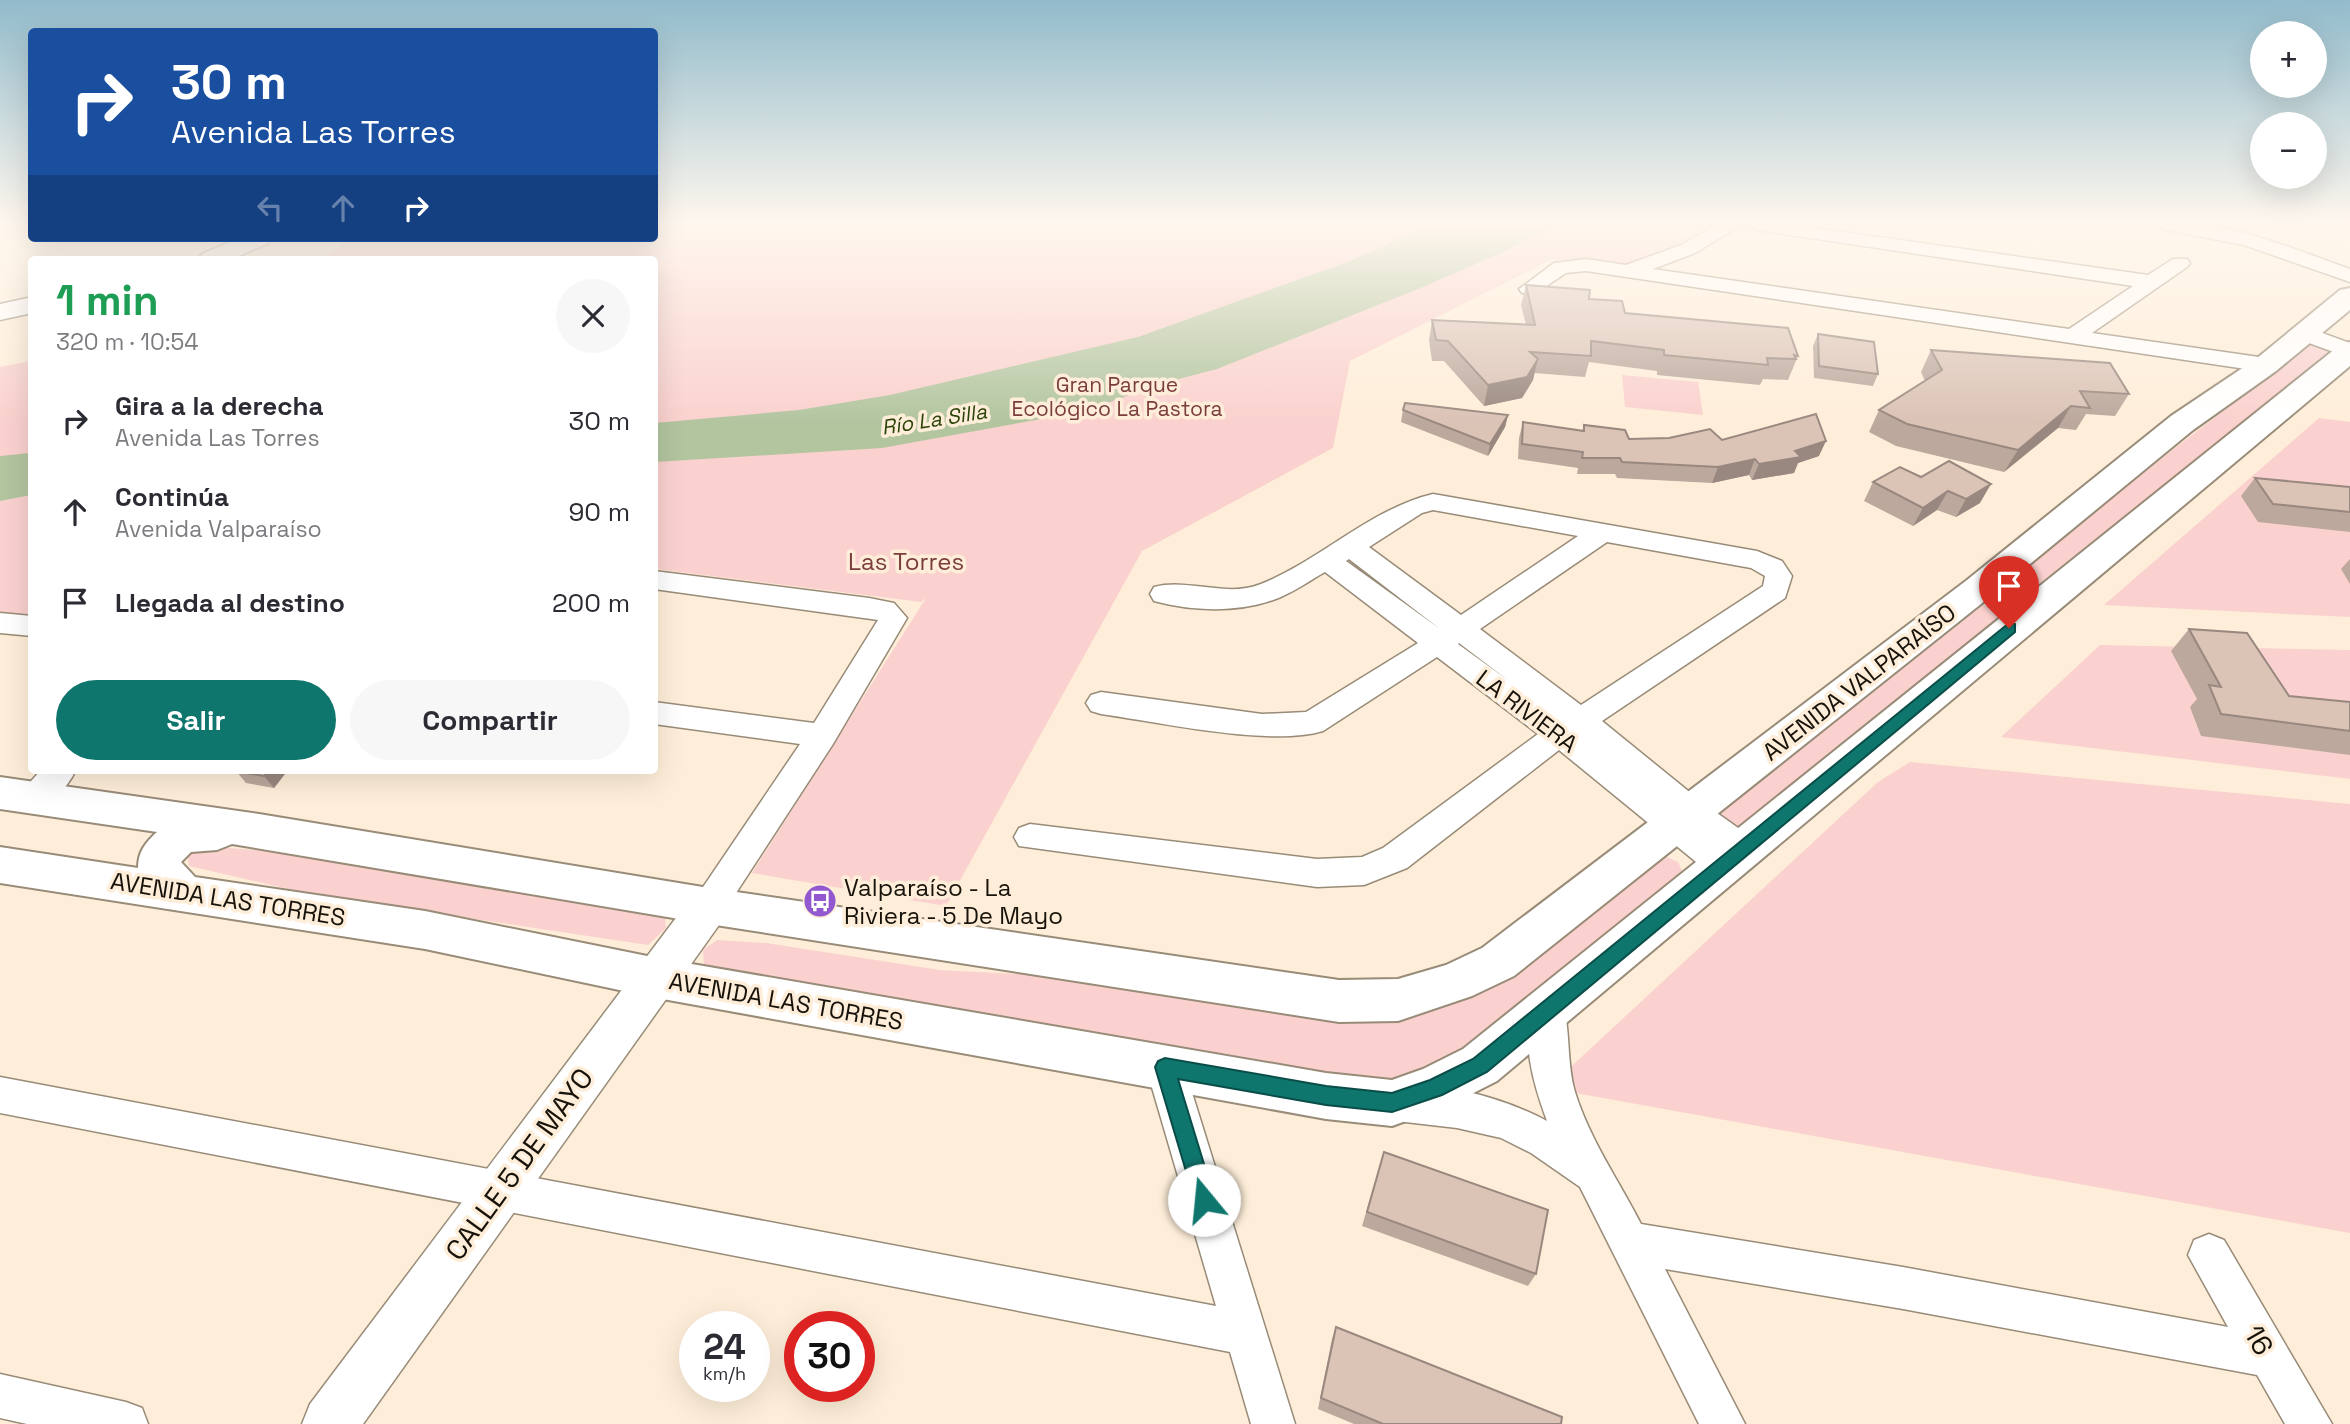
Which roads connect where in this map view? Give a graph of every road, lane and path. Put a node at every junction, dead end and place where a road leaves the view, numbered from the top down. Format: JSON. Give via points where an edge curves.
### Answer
{"nodes":[{"id":1,"x":1754,"y":290,"type":"edge"},
{"id":2,"x":2139,"y":290,"type":"edge"},
{"id":3,"x":2350,"y":296,"type":"edge"},
{"id":4,"x":28,"y":306,"type":"edge"},
{"id":5,"x":0,"y":312,"type":"edge"},
{"id":6,"x":28,"y":316,"type":"edge"},
{"id":7,"x":0,"y":322,"type":"edge"},
{"id":8,"x":2306,"y":334,"type":"junction"},
{"id":9,"x":2072,"y":337,"type":"junction"},
{"id":10,"x":2350,"y":351,"type":"edge"},
{"id":11,"x":2266,"y":365,"type":"junction"},
{"id":12,"x":1603,"y":532,"type":"junction"},
{"id":13,"x":1339,"y":553,"type":"junction"},
{"id":14,"x":658,"y":581,"type":"edge"},
{"id":15,"x":1164,"y":594,"type":"dead end"},
{"id":16,"x":0,"y":622,"type":"edge"},
{"id":17,"x":28,"y":626,"type":"edge"},
{"id":18,"x":1447,"y":636,"type":"junction"},
{"id":19,"x":1101,"y":703,"type":"dead end"},
{"id":20,"x":658,"y":714,"type":"edge"},
{"id":21,"x":1571,"y":728,"type":"junction"},
{"id":22,"x":822,"y":736,"type":"junction"},
{"id":23,"x":54,"y":774,"type":"edge"},
{"id":24,"x":16,"y":796,"type":"edge"},
{"id":25,"x":1682,"y":819,"type":"junction"},
{"id":26,"x":259,"y":831,"type":"junction"},
{"id":27,"x":1030,"y":837,"type":"dead end"},
{"id":28,"x":0,"y":841,"type":"edge"},
{"id":29,"x":1733,"y":858,"type":"junction"},
{"id":30,"x":0,"y":865,"type":"edge"},
{"id":31,"x":181,"y":891,"type":"junction"},
{"id":32,"x":709,"y":906,"type":"junction"},
{"id":33,"x":657,"y":978,"type":"junction"},
{"id":34,"x":1548,"y":1012,"type":"junction"},
{"id":35,"x":1165,"y":1067,"type":"junction"},
{"id":36,"x":0,"y":1095,"type":"edge"},
{"id":37,"x":1392,"y":1103,"type":"junction"},
{"id":38,"x":1597,"y":1181,"type":"junction"},
{"id":39,"x":499,"y":1190,"type":"junction"},
{"id":40,"x":1627,"y":1242,"type":"junction"},
{"id":41,"x":2209,"y":1255,"type":"dead end"},
{"id":42,"x":1244,"y":1334,"type":"junction"},
{"id":43,"x":2268,"y":1356,"type":"junction"},
{"id":44,"x":0,"y":1396,"type":"edge"},
{"id":45,"x":126,"y":1424,"type":"edge"},
{"id":46,"x":330,"y":1424,"type":"edge"},
{"id":47,"x":1273,"y":1424,"type":"edge"},
{"id":48,"x":1723,"y":1424,"type":"edge"},
{"id":49,"x":2310,"y":1424,"type":"edge"}],
"edges":[{"from":1,"to":9,"type":"street"},
{"from":2,"to":9,"type":"street"},
{"from":3,"to":8,"type":"main road","name":"AVENIDA VALPARAÍSO"},
{"from":4,"to":5,"type":"street"},
{"from":6,"to":7,"type":"street"},
{"from":8,"to":10,"type":"street"},
{"from":8,"to":11,"type":"main road","name":"AVENIDA VALPARAÍSO"},
{"from":9,"to":11,"type":"street"},
{"from":10,"to":29,"type":"main road","name":"AVENIDA VALPARAÍSO"},
{"from":11,"to":25,"type":"main road","name":"AVENIDA VALPARAÍSO","via":[[2182,423],[2046,536]]},
{"from":12,"to":13,"type":"street","via":[[1433,502],[1413,507]]},
{"from":12,"to":18,"type":"street"},
{"from":12,"to":21,"type":"street","via":[[1757,560],[1773,567],[1779,585]]},
{"from":13,"to":15,"type":"street","via":[[1266,593],[1243,599]]},
{"from":13,"to":18,"type":"street","name":"LA RIVIERA"},
{"from":14,"to":22,"type":"street","via":[[869,607],[892,614],[891,626]]},
{"from":16,"to":17,"type":"street"},
{"from":18,"to":19,"type":"street","via":[[1312,723],[1262,725]]},
{"from":18,"to":21,"type":"street","name":"LA RIVIERA"},
{"from":20,"to":22,"type":"street"},
{"from":21,"to":25,"type":"street","name":"LA RIVIERA"},
{"from":21,"to":27,"type":"street","via":[[1395,858],[1364,871],[1304,871]]},
{"from":22,"to":32,"type":"street"},
{"from":23,"to":24,"type":"street"},
{"from":24,"to":26,"type":"main road"},
{"from":25,"to":29,"type":"street","name":"LA RIVIERA"},
{"from":25,"to":32,"type":"main road","name":"AVENIDA VALPARAÍSO","via":[[1498,962],[1456,982],[1398,1000],[1339,1001]]},
{"from":26,"to":31,"type":"main road","via":[[180,836],[158,861]]},
{"from":26,"to":32,"type":"main road"},
{"from":28,"to":31,"type":"main road"},
{"from":29,"to":34,"type":"main road","name":"AVENIDA VALPARAÍSO"},
{"from":30,"to":31,"type":"main road","name":"AVENIDA LAS TORRES"},
{"from":31,"to":33,"type":"main road","name":"AVENIDA LAS TORRES","via":[[425,930]]},
{"from":32,"to":33,"type":"street","name":"CALLE 5 DE MAYO"},
{"from":33,"to":35,"type":"main road","name":"AVENIDA LAS TORRES"},
{"from":33,"to":39,"type":"street","name":"CALLE 5 DE MAYO"},
{"from":34,"to":37,"type":"main road","name":"AVENIDA LAS TORRES","via":[[1480,1065]]},
{"from":34,"to":38,"type":"street","via":[[1545,1047],[1551,1081]]},
{"from":35,"to":37,"type":"main road","name":"AVENIDA LAS TORRES"},
{"from":35,"to":42,"type":"street"},
{"from":36,"to":39,"type":"street"},
{"from":37,"to":38,"type":"street","via":[[1460,1108],[1517,1124],[1559,1147]]},
{"from":38,"to":40,"type":"street"},
{"from":39,"to":42,"type":"street"},
{"from":39,"to":46,"type":"street","name":"CALLE 5 DE MAYO"},
{"from":40,"to":43,"type":"street"},
{"from":40,"to":48,"type":"street"},
{"from":41,"to":43,"type":"street","name":"16"},
{"from":42,"to":47,"type":"street"},
{"from":43,"to":49,"type":"street","name":"16"},
{"from":44,"to":45,"type":"street"}]}
